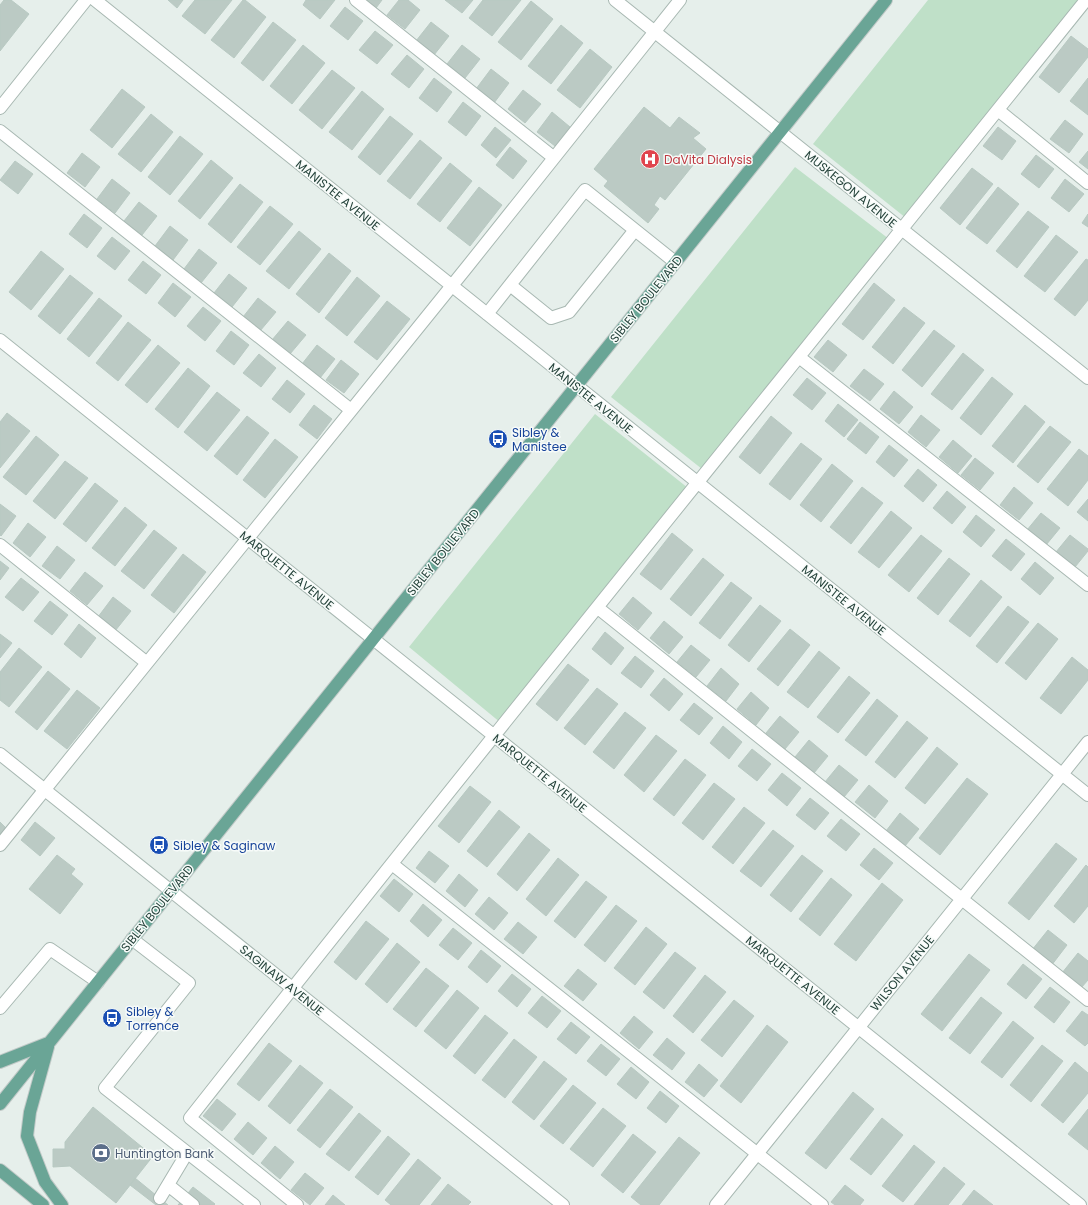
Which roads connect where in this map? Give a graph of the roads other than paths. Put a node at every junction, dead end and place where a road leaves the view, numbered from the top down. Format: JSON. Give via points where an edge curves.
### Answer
{"nodes":[{"id":1,"x":86,"y":0,"type":"edge"},
{"id":2,"x":95,"y":0,"type":"edge"},
{"id":3,"x":356,"y":0,"type":"edge"},
{"id":4,"x":615,"y":0,"type":"edge"},
{"id":5,"x":680,"y":0,"type":"edge"},
{"id":6,"x":886,"y":0,"type":"edge"},
{"id":7,"x":1086,"y":0,"type":"edge"},
{"id":8,"x":655,"y":32,"type":"junction"},
{"id":9,"x":0,"y":108,"type":"edge"},
{"id":10,"x":998,"y":110,"type":"junction"},
{"id":11,"x":0,"y":131,"type":"edge"},
{"id":12,"x":780,"y":132,"type":"junction"},
{"id":13,"x":553,"y":157,"type":"junction"},
{"id":14,"x":1088,"y":183,"type":"edge"},
{"id":15,"x":902,"y":229,"type":"junction"},
{"id":16,"x":635,"y":230,"type":"junction"},
{"id":17,"x":675,"y":262,"type":"junction"},
{"id":18,"x":510,"y":285,"type":"junction"},
{"id":19,"x":452,"y":286,"type":"junction"},
{"id":20,"x":487,"y":314,"type":"junction"},
{"id":21,"x":0,"y":340,"type":"edge"},
{"id":22,"x":799,"y":357,"type":"junction"},
{"id":23,"x":1088,"y":378,"type":"edge"},
{"id":24,"x":576,"y":386,"type":"junction"},
{"id":25,"x":351,"y":410,"type":"junction"},
{"id":26,"x":698,"y":483,"type":"junction"},
{"id":27,"x":247,"y":538,"type":"junction"},
{"id":28,"x":0,"y":545,"type":"edge"},
{"id":29,"x":1088,"y":585,"type":"edge"},
{"id":30,"x":598,"y":608,"type":"junction"},
{"id":31,"x":373,"y":639,"type":"junction"},
{"id":32,"x":147,"y":662,"type":"junction"},
{"id":33,"x":495,"y":736,"type":"junction"},
{"id":34,"x":1088,"y":742,"type":"edge"},
{"id":35,"x":0,"y":754,"type":"edge"},
{"id":36,"x":1062,"y":774,"type":"junction"},
{"id":37,"x":44,"y":790,"type":"junction"},
{"id":38,"x":1088,"y":795,"type":"edge"},
{"id":39,"x":0,"y":845,"type":"edge"},
{"id":40,"x":392,"y":864,"type":"junction"},
{"id":41,"x":171,"y":891,"type":"junction"},
{"id":42,"x":962,"y":899,"type":"junction"},
{"id":43,"x":132,"y":939,"type":"junction"},
{"id":44,"x":98,"y":982,"type":"junction"},
{"id":45,"x":292,"y":988,"type":"junction"},
{"id":46,"x":1088,"y":1000,"type":"edge"},
{"id":47,"x":0,"y":1008,"type":"edge"},
{"id":48,"x":859,"y":1028,"type":"junction"},
{"id":49,"x":49,"y":1042,"type":"junction"},
{"id":50,"x":0,"y":1062,"type":"edge"},
{"id":51,"x":0,"y":1104,"type":"edge"},
{"id":52,"x":187,"y":1153,"type":"junction"},
{"id":53,"x":758,"y":1154,"type":"junction"},
{"id":54,"x":0,"y":1170,"type":"edge"},
{"id":55,"x":168,"y":1185,"type":"junction"},
{"id":56,"x":157,"y":1203,"type":"edge"},
{"id":57,"x":44,"y":1205,"type":"edge"},
{"id":58,"x":62,"y":1205,"type":"edge"},
{"id":59,"x":193,"y":1205,"type":"edge"},
{"id":60,"x":254,"y":1205,"type":"edge"},
{"id":61,"x":297,"y":1205,"type":"edge"},
{"id":62,"x":563,"y":1205,"type":"edge"},
{"id":63,"x":716,"y":1205,"type":"edge"},
{"id":64,"x":822,"y":1205,"type":"edge"},
{"id":65,"x":1080,"y":1205,"type":"edge"}],
"edges":[{"from":1,"to":9,"type":"street"},
{"from":2,"to":19,"type":"street","name":"MANISTEE AVENUE"},
{"from":3,"to":13,"type":"street"},
{"from":4,"to":8,"type":"street","name":"MUSKEGON AVENUE"},
{"from":5,"to":8,"type":"street"},
{"from":6,"to":12,"type":"main road","name":"SIBLEY BOULEVARD"},
{"from":7,"to":10,"type":"street"},
{"from":8,"to":12,"type":"street","name":"MUSKEGON AVENUE"},
{"from":8,"to":13,"type":"street"},
{"from":10,"to":14,"type":"street"},
{"from":10,"to":15,"type":"street"},
{"from":11,"to":25,"type":"street"},
{"from":12,"to":15,"type":"street","name":"MUSKEGON AVENUE"},
{"from":12,"to":17,"type":"main road","name":"SIBLEY BOULEVARD"},
{"from":13,"to":19,"type":"street"},
{"from":15,"to":22,"type":"street"},
{"from":15,"to":23,"type":"street","name":"MUSKEGON AVENUE"},
{"from":16,"to":17,"type":"street"},
{"from":16,"to":18,"type":"street","via":[[569,312],[551,318]]},
{"from":16,"to":18,"type":"street","via":[[585,190]]},
{"from":17,"to":24,"type":"main road","name":"SIBLEY BOULEVARD"},
{"from":18,"to":20,"type":"street"},
{"from":19,"to":20,"type":"street","name":"MANISTEE AVENUE"},
{"from":19,"to":25,"type":"street"},
{"from":20,"to":24,"type":"street","name":"MANISTEE AVENUE"},
{"from":21,"to":27,"type":"street","name":"MARQUETTE AVENUE"},
{"from":22,"to":26,"type":"street"},
{"from":22,"to":29,"type":"street"},
{"from":24,"to":26,"type":"street","name":"MANISTEE AVENUE"},
{"from":24,"to":31,"type":"main road","name":"SIBLEY BOULEVARD"},
{"from":25,"to":27,"type":"street"},
{"from":26,"to":30,"type":"street"},
{"from":26,"to":36,"type":"street","name":"MANISTEE AVENUE"},
{"from":27,"to":31,"type":"street","name":"MARQUETTE AVENUE"},
{"from":27,"to":32,"type":"street"},
{"from":28,"to":32,"type":"street"},
{"from":30,"to":33,"type":"street"},
{"from":30,"to":42,"type":"street"},
{"from":31,"to":33,"type":"street","name":"MARQUETTE AVENUE"},
{"from":31,"to":41,"type":"main road","name":"SIBLEY BOULEVARD"},
{"from":32,"to":37,"type":"street"},
{"from":33,"to":40,"type":"street"},
{"from":33,"to":48,"type":"street","name":"MARQUETTE AVENUE"},
{"from":34,"to":36,"type":"street","name":"WILSON AVENUE"},
{"from":35,"to":37,"type":"street","name":"SAGINAW AVENUE"},
{"from":36,"to":38,"type":"street","name":"MANISTEE AVENUE"},
{"from":36,"to":42,"type":"street","name":"WILSON AVENUE"},
{"from":37,"to":39,"type":"street"},
{"from":37,"to":41,"type":"street","name":"SAGINAW AVENUE"},
{"from":40,"to":45,"type":"street"},
{"from":40,"to":53,"type":"street"},
{"from":41,"to":43,"type":"main road","name":"SIBLEY BOULEVARD"},
{"from":41,"to":45,"type":"street","name":"SAGINAW AVENUE"},
{"from":42,"to":46,"type":"street"},
{"from":42,"to":48,"type":"street","name":"WILSON AVENUE"},
{"from":43,"to":44,"type":"main road","name":"SIBLEY BOULEVARD"},
{"from":43,"to":52,"type":"street","via":[[189,983],[105,1088]]},
{"from":44,"to":47,"type":"street","via":[[50,949]]},
{"from":44,"to":49,"type":"main road","name":"SIBLEY BOULEVARD"},
{"from":45,"to":61,"type":"street","via":[[190,1118]]},
{"from":45,"to":62,"type":"street","name":"SAGINAW AVENUE"},
{"from":48,"to":53,"type":"street","name":"WILSON AVENUE"},
{"from":48,"to":65,"type":"street","name":"MARQUETTE AVENUE"},
{"from":49,"to":50,"type":"main road"},
{"from":49,"to":51,"type":"main road","name":"SIBLEY BOULEVARD"},
{"from":49,"to":58,"type":"main road","via":[[30,1112],[27,1136],[45,1182]]},
{"from":52,"to":55,"type":"street"},
{"from":52,"to":60,"type":"street"},
{"from":53,"to":63,"type":"street","name":"WILSON AVENUE"},
{"from":53,"to":64,"type":"street"},
{"from":54,"to":57,"type":"main road"},
{"from":55,"to":56,"type":"street"},
{"from":55,"to":59,"type":"street"}]}
